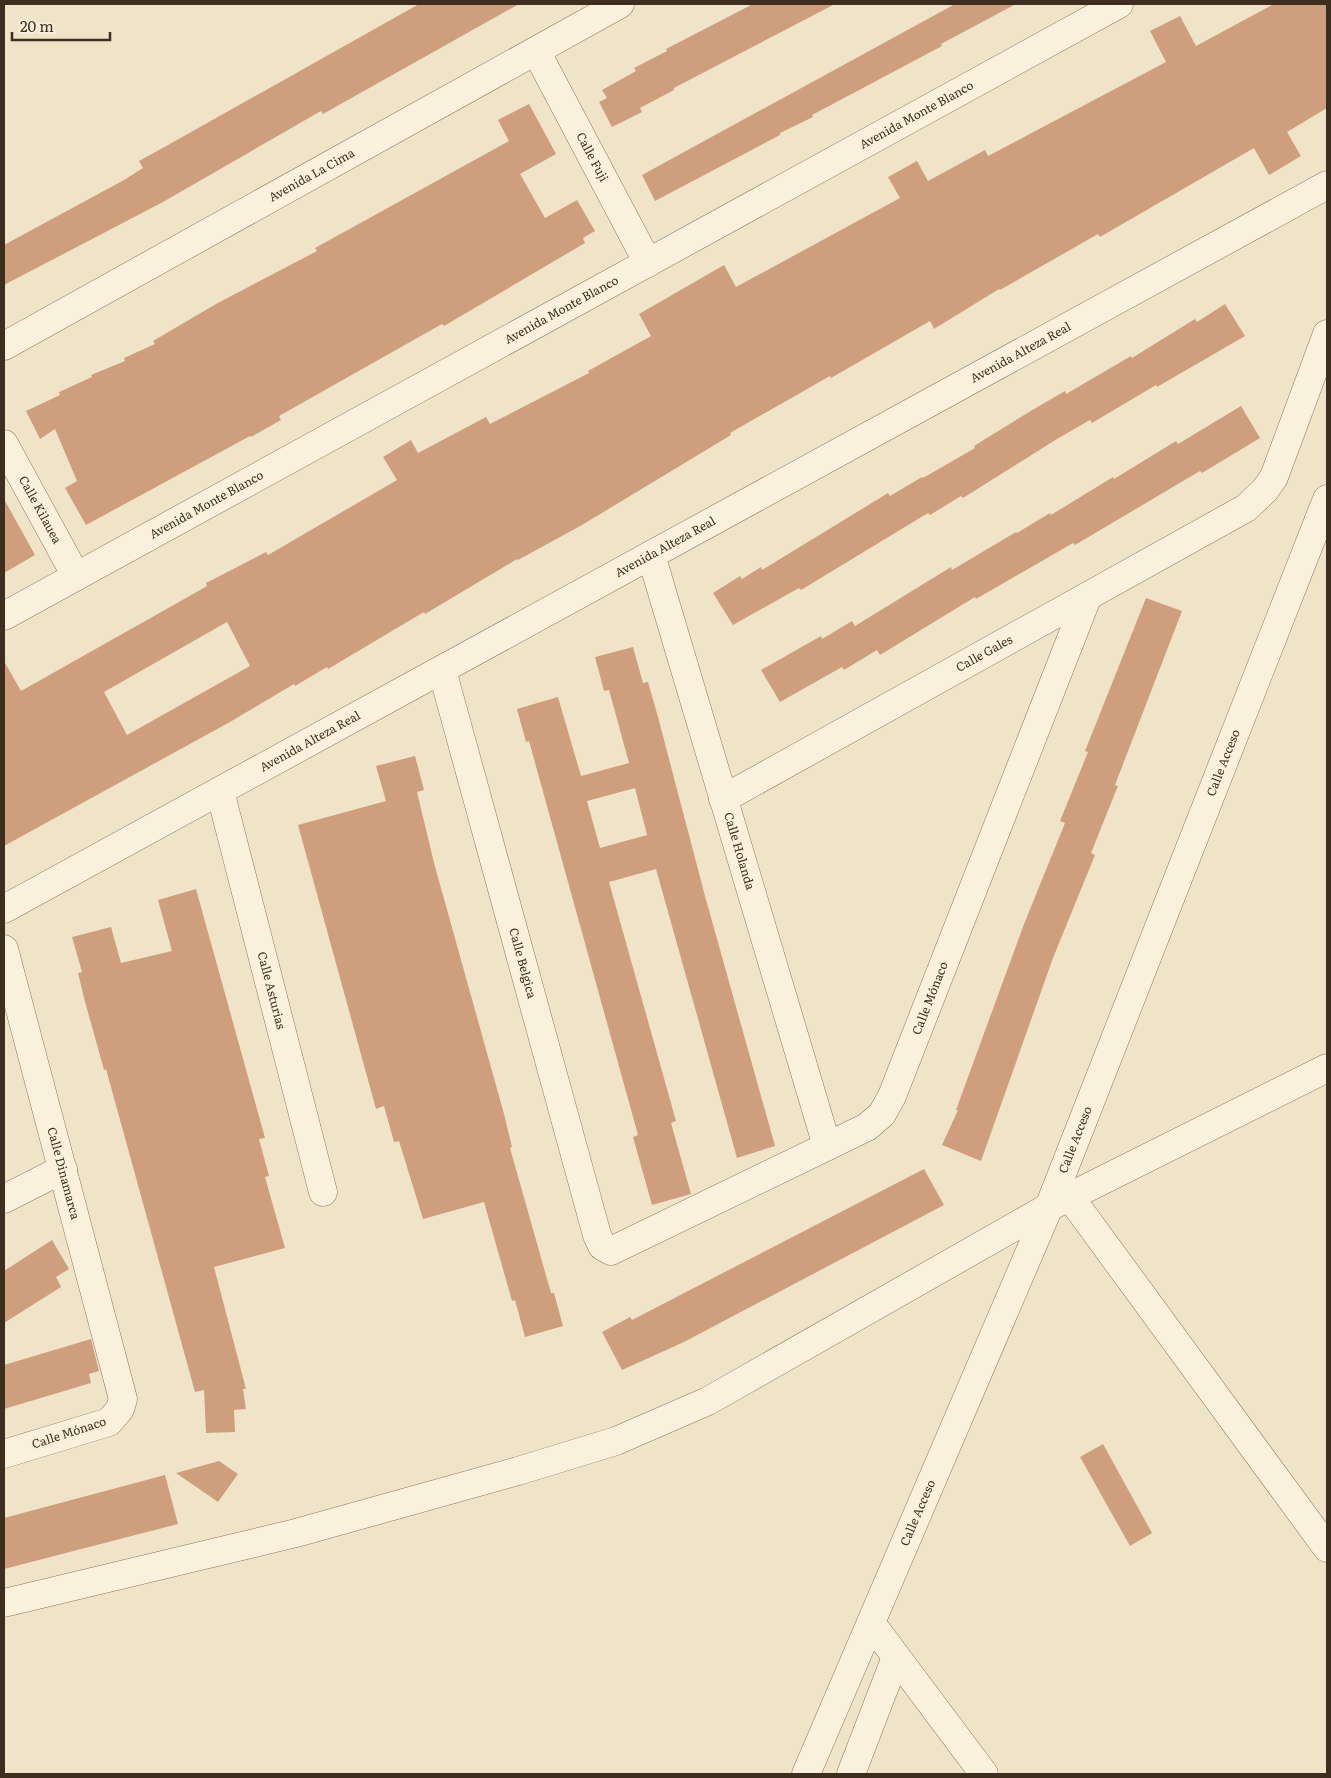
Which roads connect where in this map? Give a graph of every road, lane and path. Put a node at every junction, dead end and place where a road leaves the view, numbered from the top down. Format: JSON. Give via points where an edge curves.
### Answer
{"nodes":[{"id":1,"x":620,"y":4,"type":"edge"},
{"id":2,"x":1118,"y":4,"type":"edge"},
{"id":3,"x":536,"y":51,"type":"junction"},
{"id":4,"x":1327,"y":185,"type":"edge"},
{"id":5,"x":648,"y":263,"type":"junction"},
{"id":6,"x":1327,"y":334,"type":"edge"},
{"id":7,"x":4,"y":346,"type":"edge"},
{"id":8,"x":4,"y":444,"type":"edge"},
{"id":9,"x":1327,"y":499,"type":"edge"},
{"id":10,"x":651,"y":555,"type":"junction"},
{"id":11,"x":76,"y":576,"type":"junction"},
{"id":12,"x":1087,"y":598,"type":"junction"},
{"id":13,"x":4,"y":616,"type":"edge"},
{"id":14,"x":442,"y":670,"type":"junction"},
{"id":15,"x":220,"y":791,"type":"junction"},
{"id":16,"x":724,"y":799,"type":"junction"},
{"id":17,"x":4,"y":909,"type":"edge"},
{"id":18,"x":4,"y":949,"type":"edge"},
{"id":19,"x":1327,"y":1068,"type":"edge"},
{"id":20,"x":828,"y":1146,"type":"junction"},
{"id":21,"x":63,"y":1169,"type":"junction"},
{"id":22,"x":323,"y":1192,"type":"dead end"},
{"id":23,"x":4,"y":1199,"type":"edge"},
{"id":24,"x":1060,"y":1202,"type":"junction"},
{"id":25,"x":610,"y":1251,"type":"joint"},
{"id":26,"x":122,"y":1399,"type":"joint"},
{"id":27,"x":4,"y":1454,"type":"edge"},
{"id":28,"x":1327,"y":1548,"type":"edge"},
{"id":29,"x":4,"y":1603,"type":"edge"},
{"id":30,"x":871,"y":1623,"type":"junction"},
{"id":31,"x":896,"y":1657,"type":"junction"},
{"id":32,"x":806,"y":1774,"type":"edge"},
{"id":33,"x":851,"y":1774,"type":"edge"},
{"id":34,"x":984,"y":1774,"type":"edge"}],
"edges":[{"from":1,"to":3,"type":"street","name":"Avenida La Cima"},
{"from":2,"to":5,"type":"street","name":"Avenida Monte Blanco"},
{"from":3,"to":5,"type":"street","name":"Calle Fuji"},
{"from":3,"to":7,"type":"street","name":"Avenida La Cima"},
{"from":4,"to":10,"type":"street","name":"Avenida Alteza Real"},
{"from":5,"to":11,"type":"street","name":"Avenida Monte Blanco"},
{"from":6,"to":12,"type":"street","name":"Calle Gales","via":[[1274,477],[1265,490],[1246,508]]},
{"from":8,"to":11,"type":"street","name":"Calle Kilauea"},
{"from":9,"to":24,"type":"street","name":"Calle Acceso"},
{"from":10,"to":14,"type":"street","name":"Avenida Alteza Real"},
{"from":10,"to":16,"type":"street","name":"Calle Holanda"},
{"from":11,"to":13,"type":"street","name":"Avenida Monte Blanco"},
{"from":12,"to":16,"type":"street","name":"Calle Gales"},
{"from":12,"to":20,"type":"street","name":"Calle Mónaco","via":[[892,1096],[882,1114],[867,1127]]},
{"from":14,"to":15,"type":"street","name":"Avenida Alteza Real"},
{"from":14,"to":25,"type":"street","name":"Calle Belgica","via":[[597,1235],[602,1246]]},
{"from":15,"to":17,"type":"street","name":"Avenida Alteza Real"},
{"from":15,"to":22,"type":"street","name":"Calle Asturias"},
{"from":16,"to":20,"type":"street","name":"Calle Holanda"},
{"from":18,"to":21,"type":"street","name":"Calle Dinamarca"},
{"from":19,"to":24,"type":"street"},
{"from":20,"to":25,"type":"street","name":"Calle Mónaco"},
{"from":21,"to":23,"type":"street"},
{"from":21,"to":26,"type":"street","name":"Calle Dinamarca"},
{"from":24,"to":28,"type":"street"},
{"from":24,"to":29,"type":"street","via":[[708,1401],[616,1441],[296,1533]]},
{"from":24,"to":30,"type":"street","name":"Calle Acceso"},
{"from":26,"to":27,"type":"street","name":"Calle Mónaco","via":[[120,1409],[109,1422]]},
{"from":30,"to":31,"type":"street"},
{"from":30,"to":32,"type":"street","name":"Calle Acceso"},
{"from":31,"to":33,"type":"street"},
{"from":31,"to":34,"type":"street"}]}
